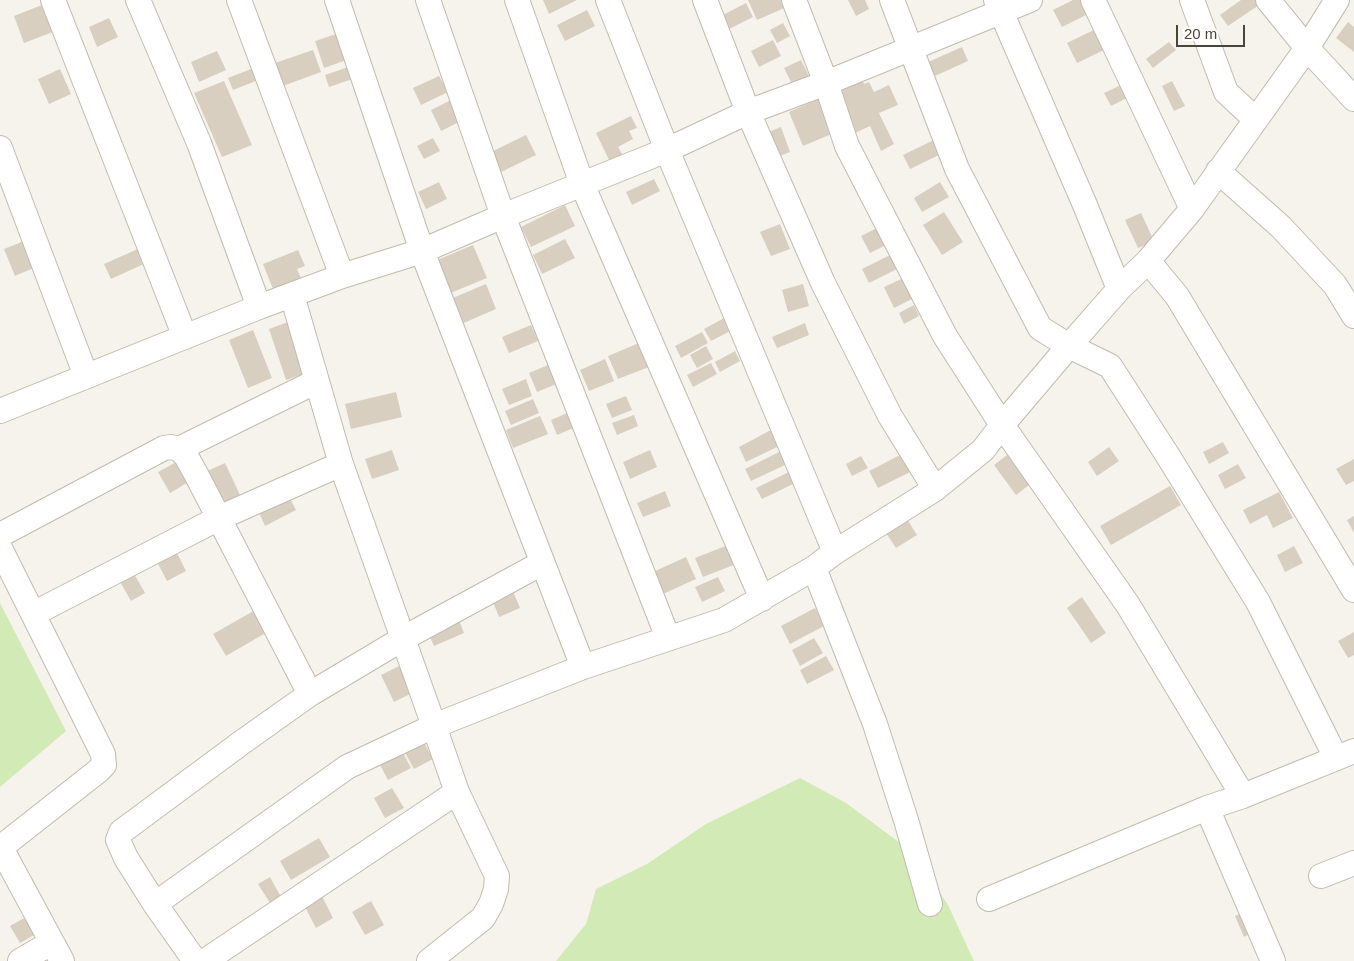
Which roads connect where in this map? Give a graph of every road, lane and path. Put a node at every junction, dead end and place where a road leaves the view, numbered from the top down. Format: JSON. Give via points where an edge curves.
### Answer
{"nodes":[{"id":1,"x":52,"y":0,"type":"edge"},
{"id":2,"x":138,"y":0,"type":"edge"},
{"id":3,"x":239,"y":0,"type":"edge"},
{"id":4,"x":337,"y":0,"type":"edge"},
{"id":5,"x":428,"y":0,"type":"edge"},
{"id":6,"x":517,"y":0,"type":"edge"},
{"id":7,"x":608,"y":0,"type":"edge"},
{"id":8,"x":705,"y":0,"type":"edge"},
{"id":9,"x":794,"y":0,"type":"edge"},
{"id":10,"x":892,"y":0,"type":"edge"},
{"id":11,"x":1030,"y":0,"type":"edge"},
{"id":12,"x":1093,"y":0,"type":"edge"},
{"id":13,"x":1192,"y":0,"type":"edge"},
{"id":14,"x":1268,"y":0,"type":"edge"},
{"id":15,"x":1337,"y":0,"type":"edge"},
{"id":16,"x":998,"y":6,"type":"edge"},
{"id":17,"x":912,"y":47,"type":"junction"},
{"id":18,"x":1307,"y":48,"type":"junction"},
{"id":19,"x":826,"y":82,"type":"junction"},
{"id":20,"x":1354,"y":99,"type":"edge"},
{"id":21,"x":748,"y":112,"type":"junction"},
{"id":22,"x":1255,"y":119,"type":"junction"},
{"id":23,"x":0,"y":148,"type":"edge"},
{"id":24,"x":667,"y":150,"type":"junction"},
{"id":25,"x":1218,"y":171,"type":"junction"},
{"id":26,"x":582,"y":184,"type":"junction"},
{"id":27,"x":1192,"y":208,"type":"junction"},
{"id":28,"x":503,"y":216,"type":"junction"},
{"id":29,"x":422,"y":251,"type":"junction"},
{"id":30,"x":1148,"y":261,"type":"junction"},
{"id":31,"x":342,"y":276,"type":"junction"},
{"id":32,"x":1119,"y":288,"type":"junction"},
{"id":33,"x":292,"y":295,"type":"junction"},
{"id":34,"x":259,"y":307,"type":"junction"},
{"id":35,"x":1354,"y":316,"type":"edge"},
{"id":36,"x":186,"y":337,"type":"junction"},
{"id":37,"x":1069,"y":346,"type":"junction"},
{"id":38,"x":86,"y":376,"type":"junction"},
{"id":39,"x":316,"y":381,"type":"junction"},
{"id":40,"x":0,"y":411,"type":"edge"},
{"id":41,"x":1002,"y":425,"type":"junction"},
{"id":42,"x":179,"y":449,"type":"junction"},
{"id":43,"x":341,"y":464,"type":"junction"},
{"id":44,"x":935,"y":489,"type":"junction"},
{"id":45,"x":219,"y":518,"type":"junction"},
{"id":46,"x":0,"y":535,"type":"edge"},
{"id":47,"x":0,"y":548,"type":"edge"},
{"id":48,"x":835,"y":552,"type":"junction"},
{"id":49,"x":542,"y":563,"type":"junction"},
{"id":50,"x":814,"y":568,"type":"junction"},
{"id":51,"x":1354,"y":590,"type":"edge"},
{"id":52,"x":762,"y":599,"type":"junction"},
{"id":53,"x":33,"y":614,"type":"junction"},
{"id":54,"x":404,"y":638,"type":"junction"},
{"id":55,"x":668,"y":638,"type":"junction"},
{"id":56,"x":582,"y":667,"type":"junction"},
{"id":57,"x":310,"y":694,"type":"junction"},
{"id":58,"x":434,"y":726,"type":"junction"},
{"id":59,"x":1345,"y":754,"type":"edge"},
{"id":60,"x":457,"y":792,"type":"junction"},
{"id":61,"x":1243,"y":796,"type":"junction"},
{"id":62,"x":1207,"y":808,"type":"junction"},
{"id":63,"x":0,"y":848,"type":"edge"},
{"id":64,"x":1354,"y":863,"type":"edge"},
{"id":65,"x":1322,"y":876,"type":"dead end"},
{"id":66,"x":989,"y":898,"type":"dead end"},
{"id":67,"x":155,"y":904,"type":"junction"},
{"id":68,"x":930,"y":904,"type":"dead end"},
{"id":69,"x":56,"y":952,"type":"edge"},
{"id":70,"x":193,"y":960,"type":"edge"},
{"id":71,"x":20,"y":961,"type":"edge"},
{"id":72,"x":429,"y":961,"type":"edge"},
{"id":73,"x":1273,"y":961,"type":"edge"}],
"edges":[{"from":1,"to":36,"type":"street"},
{"from":2,"to":34,"type":"street","via":[[200,143]]},
{"from":3,"to":31,"type":"street"},
{"from":4,"to":29,"type":"street"},
{"from":5,"to":28,"type":"street"},
{"from":6,"to":26,"type":"street"},
{"from":7,"to":24,"type":"street"},
{"from":8,"to":21,"type":"street"},
{"from":9,"to":19,"type":"street"},
{"from":10,"to":17,"type":"street"},
{"from":11,"to":16,"type":"street"},
{"from":12,"to":27,"type":"street"},
{"from":13,"to":22,"type":"street","via":[[1226,92]]},
{"from":14,"to":18,"type":"street"},
{"from":15,"to":18,"type":"street"},
{"from":16,"to":17,"type":"street"},
{"from":16,"to":32,"type":"street"},
{"from":17,"to":19,"type":"street"},
{"from":17,"to":37,"type":"street","via":[[957,169],[1040,328]]},
{"from":18,"to":20,"type":"street"},
{"from":18,"to":22,"type":"street"},
{"from":19,"to":21,"type":"street"},
{"from":19,"to":41,"type":"street","via":[[847,146],[869,191],[945,336]]},
{"from":21,"to":24,"type":"street"},
{"from":21,"to":44,"type":"street","via":[[823,283],[890,416]]},
{"from":22,"to":25,"type":"street"},
{"from":23,"to":38,"type":"street"},
{"from":24,"to":26,"type":"street"},
{"from":24,"to":48,"type":"street"},
{"from":25,"to":27,"type":"street"},
{"from":25,"to":35,"type":"street","via":[[1281,227],[1336,285]]},
{"from":26,"to":28,"type":"street"},
{"from":26,"to":52,"type":"street"},
{"from":27,"to":30,"type":"street"},
{"from":28,"to":29,"type":"street"},
{"from":28,"to":55,"type":"street"},
{"from":29,"to":31,"type":"street"},
{"from":29,"to":49,"type":"street"},
{"from":30,"to":32,"type":"street"},
{"from":30,"to":51,"type":"street","via":[[1177,296]]},
{"from":31,"to":33,"type":"street"},
{"from":32,"to":37,"type":"street"},
{"from":33,"to":34,"type":"street"},
{"from":33,"to":39,"type":"street"},
{"from":34,"to":36,"type":"street"},
{"from":36,"to":38,"type":"street"},
{"from":37,"to":41,"type":"street"},
{"from":37,"to":59,"type":"street","via":[[1110,366],[1258,602]]},
{"from":38,"to":40,"type":"street"},
{"from":39,"to":42,"type":"street"},
{"from":39,"to":43,"type":"street"},
{"from":41,"to":44,"type":"street","via":[[983,450]]},
{"from":41,"to":61,"type":"street","via":[[1128,605]]},
{"from":42,"to":45,"type":"street","via":[[186,456]]},
{"from":42,"to":46,"type":"street","via":[[164,448]]},
{"from":43,"to":45,"type":"street"},
{"from":43,"to":54,"type":"street"},
{"from":44,"to":48,"type":"street"},
{"from":45,"to":53,"type":"street"},
{"from":45,"to":57,"type":"street"},
{"from":47,"to":53,"type":"street"},
{"from":48,"to":50,"type":"street"},
{"from":49,"to":54,"type":"street"},
{"from":49,"to":56,"type":"street"},
{"from":50,"to":52,"type":"street"},
{"from":50,"to":68,"type":"street","via":[[875,724]]},
{"from":52,"to":55,"type":"street","via":[[724,620]]},
{"from":53,"to":63,"type":"street","via":[[103,754],[104,764]]},
{"from":54,"to":57,"type":"street"},
{"from":54,"to":58,"type":"street"},
{"from":55,"to":56,"type":"street"},
{"from":56,"to":58,"type":"street"},
{"from":57,"to":67,"type":"street","via":[[121,832],[118,840],[122,850]]},
{"from":58,"to":60,"type":"street"},
{"from":58,"to":67,"type":"street","via":[[347,767]]},
{"from":59,"to":61,"type":"street"},
{"from":60,"to":70,"type":"street"},
{"from":60,"to":72,"type":"street","via":[[497,876],[496,889],[483,918]]},
{"from":61,"to":62,"type":"street"},
{"from":62,"to":66,"type":"street"},
{"from":62,"to":73,"type":"street"},
{"from":63,"to":69,"type":"street"},
{"from":64,"to":65,"type":"street"},
{"from":67,"to":70,"type":"street"},
{"from":69,"to":71,"type":"street"}]}
